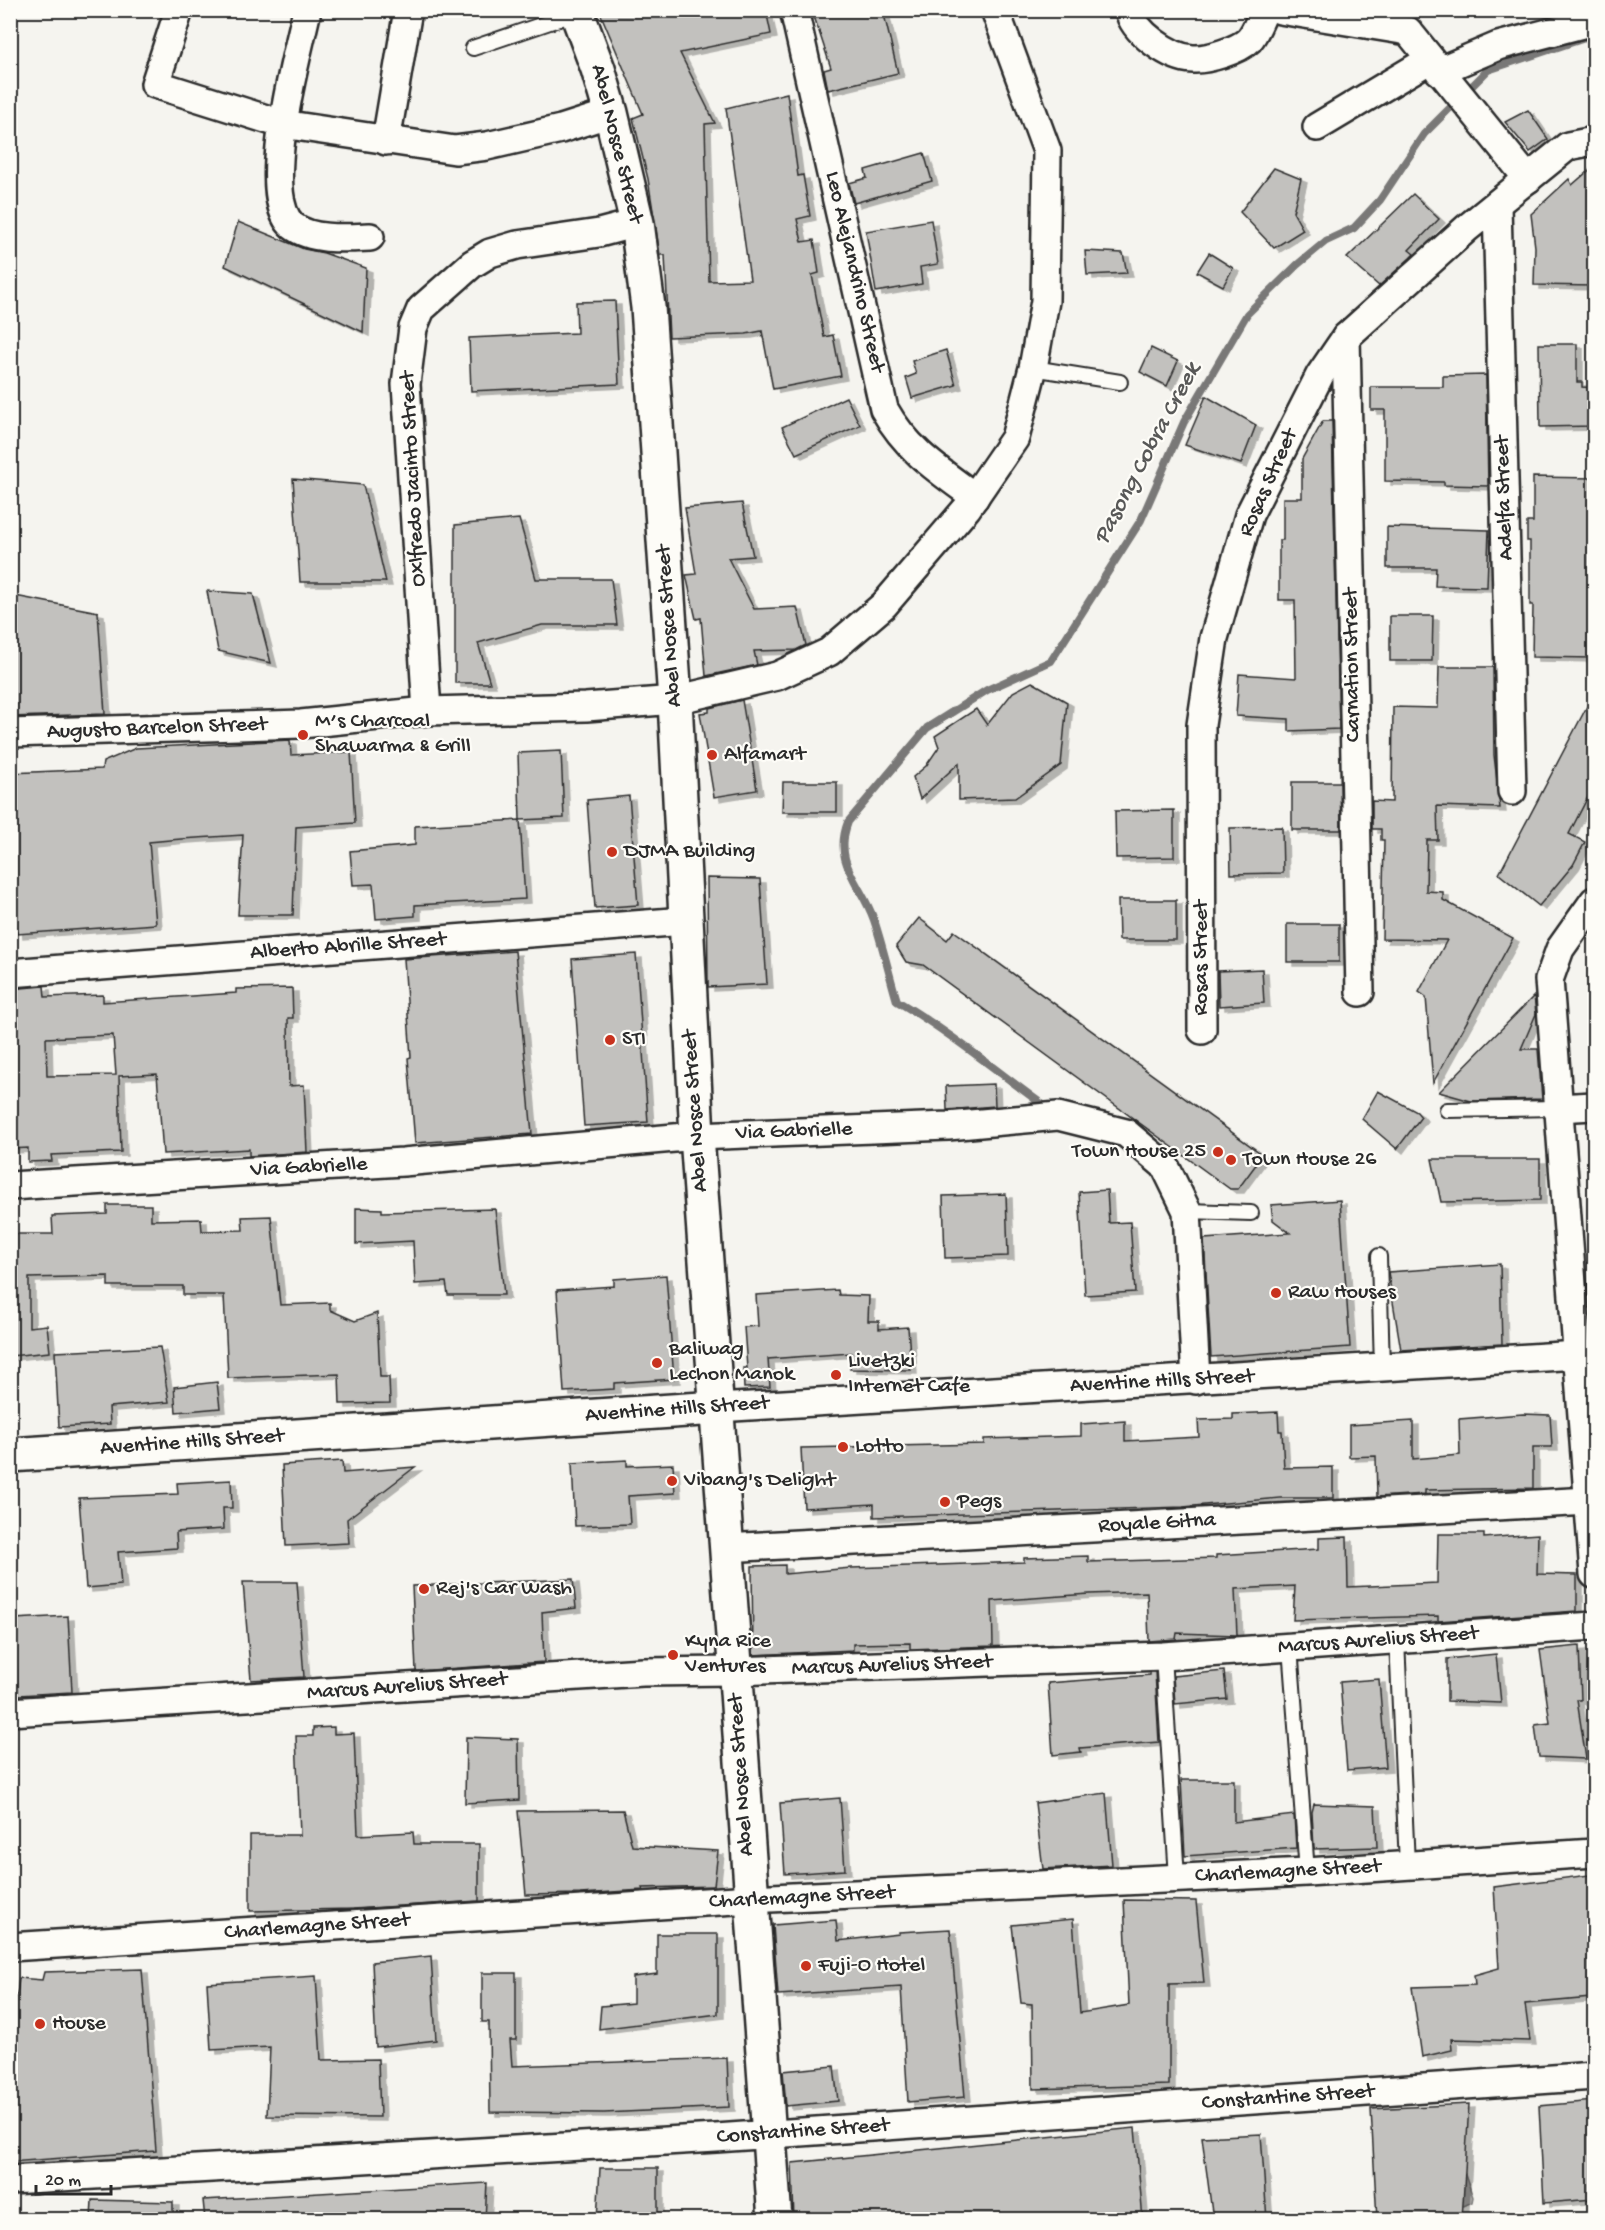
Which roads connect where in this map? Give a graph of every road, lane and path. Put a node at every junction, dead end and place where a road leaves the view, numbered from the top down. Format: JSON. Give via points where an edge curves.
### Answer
{"nodes":[{"id":1,"x":179,"y":10,"type":"edge"},
{"id":2,"x":308,"y":10,"type":"edge"},
{"id":3,"x":408,"y":10,"type":"edge"},
{"id":4,"x":794,"y":10,"type":"edge"},
{"id":5,"x":995,"y":10,"type":"edge"},
{"id":6,"x":1129,"y":10,"type":"edge"},
{"id":7,"x":1264,"y":10,"type":"edge"},
{"id":8,"x":1280,"y":10,"type":"edge"},
{"id":9,"x":576,"y":11,"type":"edge"},
{"id":10,"x":1594,"y":21,"type":"edge"},
{"id":11,"x":473,"y":48,"type":"dead end"},
{"id":12,"x":1439,"y":71,"type":"junction"},
{"id":13,"x":611,"y":113,"type":"junction"},
{"id":14,"x":282,"y":124,"type":"junction"},
{"id":15,"x":1317,"y":127,"type":"dead end"},
{"id":16,"x":386,"y":141,"type":"junction"},
{"id":17,"x":1594,"y":141,"type":"edge"},
{"id":18,"x":1528,"y":179,"type":"junction"},
{"id":19,"x":1497,"y":204,"type":"junction"},
{"id":20,"x":637,"y":223,"type":"junction"},
{"id":21,"x":370,"y":237,"type":"dead end"},
{"id":22,"x":1346,"y":337,"type":"junction"},
{"id":23,"x":1033,"y":368,"type":"junction"},
{"id":24,"x":1120,"y":382,"type":"dead end"},
{"id":25,"x":975,"y":497,"type":"junction"},
{"id":26,"x":675,"y":700,"type":"junction"},
{"id":27,"x":427,"y":711,"type":"junction"},
{"id":28,"x":10,"y":733,"type":"edge"},
{"id":29,"x":1512,"y":791,"type":"dead end"},
{"id":30,"x":1594,"y":901,"type":"edge"},
{"id":31,"x":685,"y":921,"type":"junction"},
{"id":32,"x":10,"y":973,"type":"edge"},
{"id":33,"x":1360,"y":993,"type":"dead end"},
{"id":34,"x":1202,"y":1030,"type":"dead end"},
{"id":35,"x":1594,"y":1106,"type":"edge"},
{"id":36,"x":1557,"y":1108,"type":"junction"},
{"id":37,"x":1447,"y":1110,"type":"dead end"},
{"id":38,"x":697,"y":1136,"type":"junction"},
{"id":39,"x":10,"y":1186,"type":"edge"},
{"id":40,"x":1187,"y":1211,"type":"junction"},
{"id":41,"x":1251,"y":1213,"type":"dead end"},
{"id":42,"x":1379,"y":1256,"type":"dead end"},
{"id":43,"x":1586,"y":1355,"type":"edge"},
{"id":44,"x":1382,"y":1369,"type":"junction"},
{"id":45,"x":1196,"y":1380,"type":"junction"},
{"id":46,"x":717,"y":1408,"type":"junction"},
{"id":47,"x":10,"y":1455,"type":"edge"},
{"id":48,"x":1589,"y":1501,"type":"junction"},
{"id":49,"x":725,"y":1548,"type":"junction"},
{"id":50,"x":1594,"y":1575,"type":"edge"},
{"id":51,"x":1594,"y":1626,"type":"edge"},
{"id":52,"x":1397,"y":1640,"type":"junction"},
{"id":53,"x":1290,"y":1647,"type":"junction"},
{"id":54,"x":1163,"y":1656,"type":"junction"},
{"id":55,"x":734,"y":1671,"type":"junction"},
{"id":56,"x":10,"y":1712,"type":"edge"},
{"id":57,"x":1594,"y":1853,"type":"edge"},
{"id":58,"x":1407,"y":1865,"type":"junction"},
{"id":59,"x":1306,"y":1872,"type":"junction"},
{"id":60,"x":1177,"y":1878,"type":"junction"},
{"id":61,"x":751,"y":1899,"type":"junction"},
{"id":62,"x":10,"y":1947,"type":"edge"},
{"id":63,"x":1594,"y":2076,"type":"edge"},
{"id":64,"x":769,"y":2134,"type":"junction"},
{"id":65,"x":10,"y":2180,"type":"edge"},
{"id":66,"x":774,"y":2220,"type":"edge"}],
"edges":[{"from":1,"to":14,"type":"street","via":[[155,84]]},
{"from":2,"to":14,"type":"street"},
{"from":3,"to":16,"type":"street"},
{"from":4,"to":25,"type":"street","name":"Leo Alejandrino Street","via":[[884,409],[917,455]]},
{"from":5,"to":23,"type":"street","name":"Augusto Barcelon Street","via":[[1047,151],[1045,301]]},
{"from":6,"to":7,"type":"street","via":[[1132,22],[1158,45],[1191,59],[1220,56],[1249,40]]},
{"from":8,"to":12,"type":"street","via":[[1408,31]]},
{"from":9,"to":11,"type":"lane"},
{"from":9,"to":13,"type":"street","name":"Abel Nosce Street"},
{"from":10,"to":12,"type":"street","via":[[1498,46]]},
{"from":12,"to":15,"type":"street"},
{"from":12,"to":18,"type":"street"},
{"from":13,"to":16,"type":"street","via":[[561,129],[455,150]]},
{"from":13,"to":20,"type":"street","name":"Abel Nosce Street"},
{"from":14,"to":16,"type":"street"},
{"from":14,"to":21,"type":"street","via":[[279,193],[285,217],[294,227],[311,234]]},
{"from":17,"to":18,"type":"street","name":"Rosas Street","via":[[1568,146]]},
{"from":18,"to":19,"type":"street","name":"Rosas Street"},
{"from":19,"to":22,"type":"street","name":"Rosas Street"},
{"from":19,"to":29,"type":"street","name":"Adelfa Street"},
{"from":20,"to":26,"type":"street","name":"Abel Nosce Street","via":[[648,307]]},
{"from":20,"to":27,"type":"street","name":"Oxlfredo Jacinto Street","via":[[517,245],[490,254],[446,285],[421,309],[413,328],[406,384]]},
{"from":22,"to":33,"type":"street","name":"Carnation Street"},
{"from":22,"to":34,"type":"street","name":"Rosas Street","via":[[1320,375],[1250,515],[1214,638],[1201,726]]},
{"from":23,"to":24,"type":"lane"},
{"from":23,"to":25,"type":"street","name":"Augusto Barcelon Street","via":[[1015,438]]},
{"from":25,"to":26,"type":"street","name":"Augusto Barcelon Street","via":[[884,605],[829,652],[777,676]]},
{"from":26,"to":27,"type":"street","name":"Augusto Barcelon Street","via":[[586,707]]},
{"from":26,"to":31,"type":"street","name":"Abel Nosce Street"},
{"from":27,"to":28,"type":"street","name":"Augusto Barcelon Street","via":[[301,724]]},
{"from":30,"to":36,"type":"street","via":[[1560,949],[1549,980]]},
{"from":31,"to":32,"type":"street","name":"Alberto Abrille Street"},
{"from":31,"to":38,"type":"street","name":"Abel Nosce Street"},
{"from":35,"to":36,"type":"street"},
{"from":36,"to":37,"type":"lane"},
{"from":36,"to":43,"type":"street"},
{"from":38,"to":39,"type":"street","name":"Via Gabrielle","via":[[403,1162]]},
{"from":38,"to":40,"type":"street","name":"Via Gabrielle","via":[[948,1126],[1058,1116],[1126,1133],[1165,1166]]},
{"from":38,"to":46,"type":"street","name":"Abel Nosce Street"},
{"from":40,"to":41,"type":"lane"},
{"from":40,"to":45,"type":"street","name":"Via Gabrielle"},
{"from":42,"to":44,"type":"lane"},
{"from":43,"to":44,"type":"street","name":"Aventine Hills Street"},
{"from":43,"to":48,"type":"street"},
{"from":44,"to":45,"type":"street","name":"Aventine Hills Street"},
{"from":45,"to":46,"type":"street","name":"Aventine Hills Street"},
{"from":46,"to":47,"type":"street","name":"Aventine Hills Street"},
{"from":46,"to":49,"type":"street","name":"Abel Nosce Street"},
{"from":48,"to":49,"type":"street","name":"Royale Gitna"},
{"from":48,"to":50,"type":"street"},
{"from":49,"to":55,"type":"street","name":"Abel Nosce Street"},
{"from":51,"to":52,"type":"street","name":"Marcus Aurelius Street"},
{"from":52,"to":53,"type":"street","name":"Marcus Aurelius Street"},
{"from":52,"to":58,"type":"lane"},
{"from":53,"to":54,"type":"street","name":"Marcus Aurelius Street"},
{"from":53,"to":59,"type":"lane"},
{"from":54,"to":55,"type":"street","name":"Marcus Aurelius Street"},
{"from":54,"to":60,"type":"lane"},
{"from":55,"to":56,"type":"street","name":"Marcus Aurelius Street","via":[[643,1672]]},
{"from":55,"to":61,"type":"street","name":"Abel Nosce Street"},
{"from":57,"to":58,"type":"street","name":"Charlemagne Street"},
{"from":58,"to":59,"type":"street","name":"Charlemagne Street"},
{"from":59,"to":60,"type":"street","name":"Charlemagne Street"},
{"from":60,"to":61,"type":"street","name":"Charlemagne Street"},
{"from":61,"to":62,"type":"street","name":"Charlemagne Street"},
{"from":61,"to":64,"type":"street","name":"Abel Nosce Street"},
{"from":63,"to":64,"type":"street","name":"Constantine Street"},
{"from":64,"to":65,"type":"street","name":"Constantine Street"},
{"from":64,"to":66,"type":"street","name":"Abel Nosce Street"}]}
